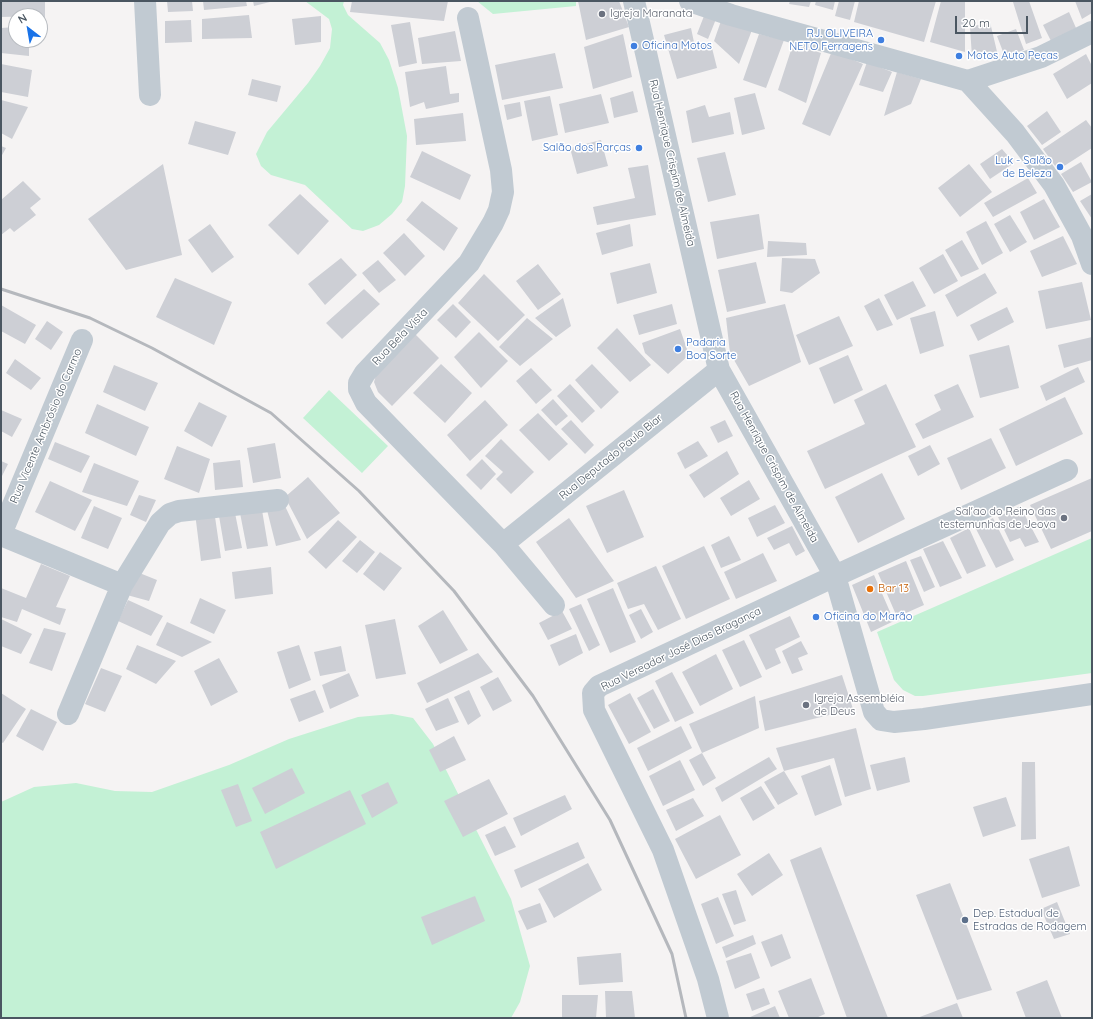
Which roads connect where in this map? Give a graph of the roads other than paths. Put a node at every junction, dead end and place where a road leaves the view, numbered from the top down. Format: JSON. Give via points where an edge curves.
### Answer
{"nodes":[{"id":1,"x":145,"y":1,"type":"edge"},
{"id":2,"x":634,"y":1,"type":"edge"},
{"id":3,"x":690,"y":1,"type":"edge"},
{"id":4,"x":468,"y":18,"type":"dead end"},
{"id":5,"x":1092,"y":32,"type":"edge"},
{"id":6,"x":968,"y":81,"type":"junction"},
{"id":7,"x":150,"y":95,"type":"dead end"},
{"id":8,"x":1092,"y":264,"type":"edge"},
{"id":9,"x":82,"y":340,"type":"dead end"},
{"id":10,"x":719,"y":370,"type":"junction"},
{"id":11,"x":1067,"y":470,"type":"dead end"},
{"id":12,"x":278,"y":500,"type":"dead end"},
{"id":13,"x":1,"y":535,"type":"edge"},
{"id":14,"x":503,"y":544,"type":"junction"},
{"id":15,"x":835,"y":576,"type":"junction"},
{"id":16,"x":122,"y":585,"type":"junction"},
{"id":17,"x":554,"y":605,"type":"dead end"},
{"id":18,"x":1091,"y":694,"type":"edge"},
{"id":19,"x":68,"y":714,"type":"dead end"},
{"id":20,"x":718,"y":1018,"type":"edge"}],
"edges":[{"from":1,"to":7,"type":"street"},
{"from":2,"to":10,"type":"street","name":"Rua Henrique Crispim de Almeida"},
{"from":3,"to":6,"type":"street","via":[[731,15]]},
{"from":4,"to":14,"type":"street","name":"Rua Bela Vista","via":[[501,170],[503,192],[499,210],[470,263],[365,373],[359,383],[359,389],[366,403]]},
{"from":5,"to":6,"type":"street","via":[[1041,57]]},
{"from":6,"to":8,"type":"street","via":[[1015,133],[1054,185],[1082,236]]},
{"from":9,"to":13,"type":"street","name":"Rua Vicente Ambrósio do Carmo"},
{"from":10,"to":14,"type":"street","name":"Rua Deputado Paulo Biar"},
{"from":10,"to":15,"type":"street","name":"Rua Henrique Crispim de Almeida"},
{"from":11,"to":15,"type":"street","name":"Rua Vereador José Dias Bragança"},
{"from":12,"to":16,"type":"street","via":[[170,514],[160,523]]},
{"from":13,"to":16,"type":"street","name":"Rua Vicente Ambrósio do Carmo"},
{"from":14,"to":17,"type":"street","name":"Rua Bela Vista"},
{"from":15,"to":18,"type":"street","name":"Rua Henrique Crispim de Almeida","via":[[874,712],[881,720],[894,722],[924,719]]},
{"from":15,"to":20,"type":"street","name":"Rua Vereador José Dias Bragança","via":[[599,686],[593,693],[594,710],[663,850],[708,978]]},
{"from":16,"to":19,"type":"street"}]}
